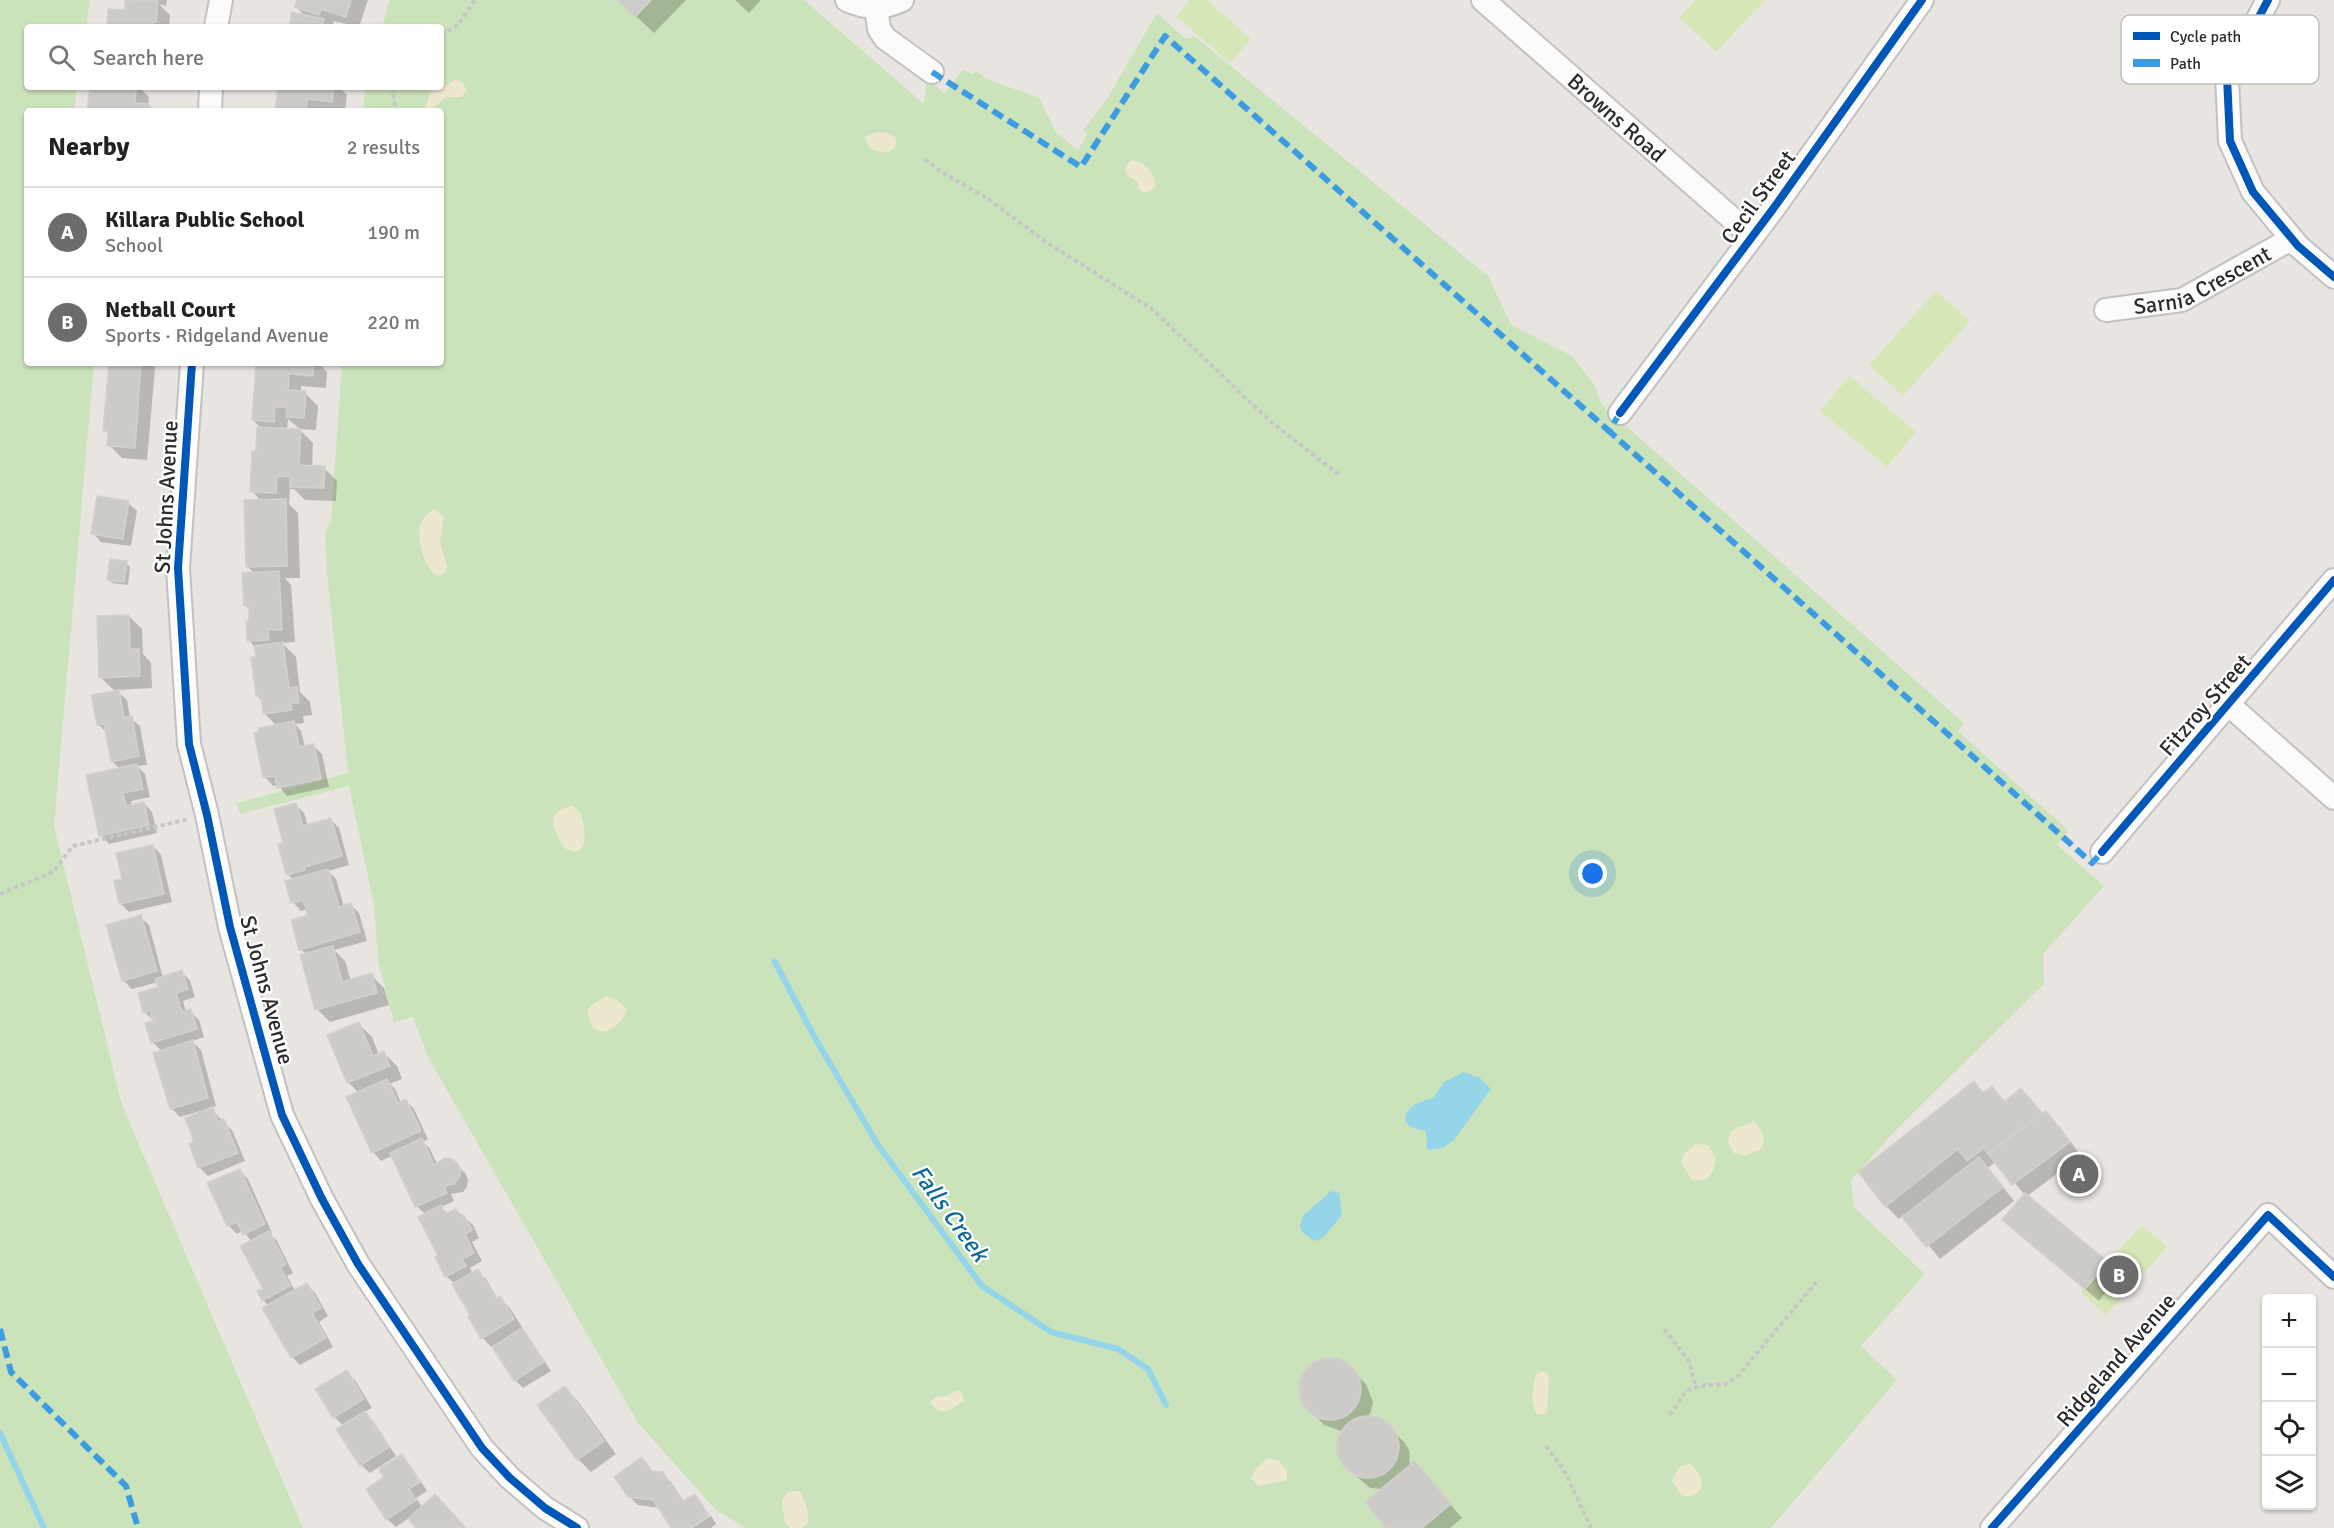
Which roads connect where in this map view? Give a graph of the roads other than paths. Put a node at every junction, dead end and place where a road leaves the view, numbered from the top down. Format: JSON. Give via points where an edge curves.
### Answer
{"nodes":[{"id":1,"x":221,"y":0,"type":"edge"},
{"id":2,"x":847,"y":0,"type":"edge"},
{"id":3,"x":902,"y":0,"type":"edge"},
{"id":4,"x":1483,"y":0,"type":"edge"},
{"id":5,"x":1922,"y":0,"type":"edge"},
{"id":6,"x":2268,"y":0,"type":"edge"},
{"id":7,"x":876,"y":7,"type":"junction"},
{"id":8,"x":2260,"y":15,"type":"edge"},
{"id":9,"x":217,"y":24,"type":"edge"},
{"id":10,"x":932,"y":72,"type":"dead end"},
{"id":11,"x":2227,"y":84,"type":"edge"},
{"id":12,"x":211,"y":90,"type":"edge"},
{"id":13,"x":210,"y":108,"type":"edge"},
{"id":14,"x":1752,"y":236,"type":"junction"},
{"id":15,"x":2292,"y":239,"type":"junction"},
{"id":16,"x":2334,"y":277,"type":"edge"},
{"id":17,"x":2106,"y":310,"type":"dead end"},
{"id":18,"x":192,"y":366,"type":"edge"},
{"id":19,"x":1620,"y":414,"type":"dead end"},
{"id":20,"x":2334,"y":580,"type":"edge"},
{"id":21,"x":2229,"y":705,"type":"junction"},
{"id":22,"x":2334,"y":798,"type":"edge"},
{"id":23,"x":2102,"y":852,"type":"dead end"},
{"id":24,"x":2334,"y":1277,"type":"edge"},
{"id":25,"x":577,"y":1528,"type":"edge"},
{"id":26,"x":1992,"y":1528,"type":"edge"}],
"edges":[{"from":1,"to":9,"type":"street"},
{"from":2,"to":7,"type":"street"},
{"from":3,"to":7,"type":"street"},
{"from":4,"to":14,"type":"street","name":"Browns Road"},
{"from":5,"to":14,"type":"street","name":"Cecil Street"},
{"from":6,"to":8,"type":"street"},
{"from":7,"to":10,"type":"street","via":[[879,30],[885,38]]},
{"from":11,"to":15,"type":"street","via":[[2230,141],[2253,192]]},
{"from":12,"to":13,"type":"street"},
{"from":14,"to":19,"type":"street","name":"Cecil Street"},
{"from":15,"to":16,"type":"street"},
{"from":15,"to":17,"type":"street","name":"Sarnia Crescent","via":[[2182,300]]},
{"from":18,"to":25,"type":"street","name":"St Johns Avenue","via":[[178,568],[189,744],[230,927],[282,1115],[358,1264],[482,1448],[544,1508]]},
{"from":20,"to":21,"type":"street","name":"Fitzroy Street"},
{"from":21,"to":22,"type":"street"},
{"from":21,"to":23,"type":"street","name":"Fitzroy Street"},
{"from":24,"to":26,"type":"street","name":"Ridgeland Avenue","via":[[2268,1215]]}]}
